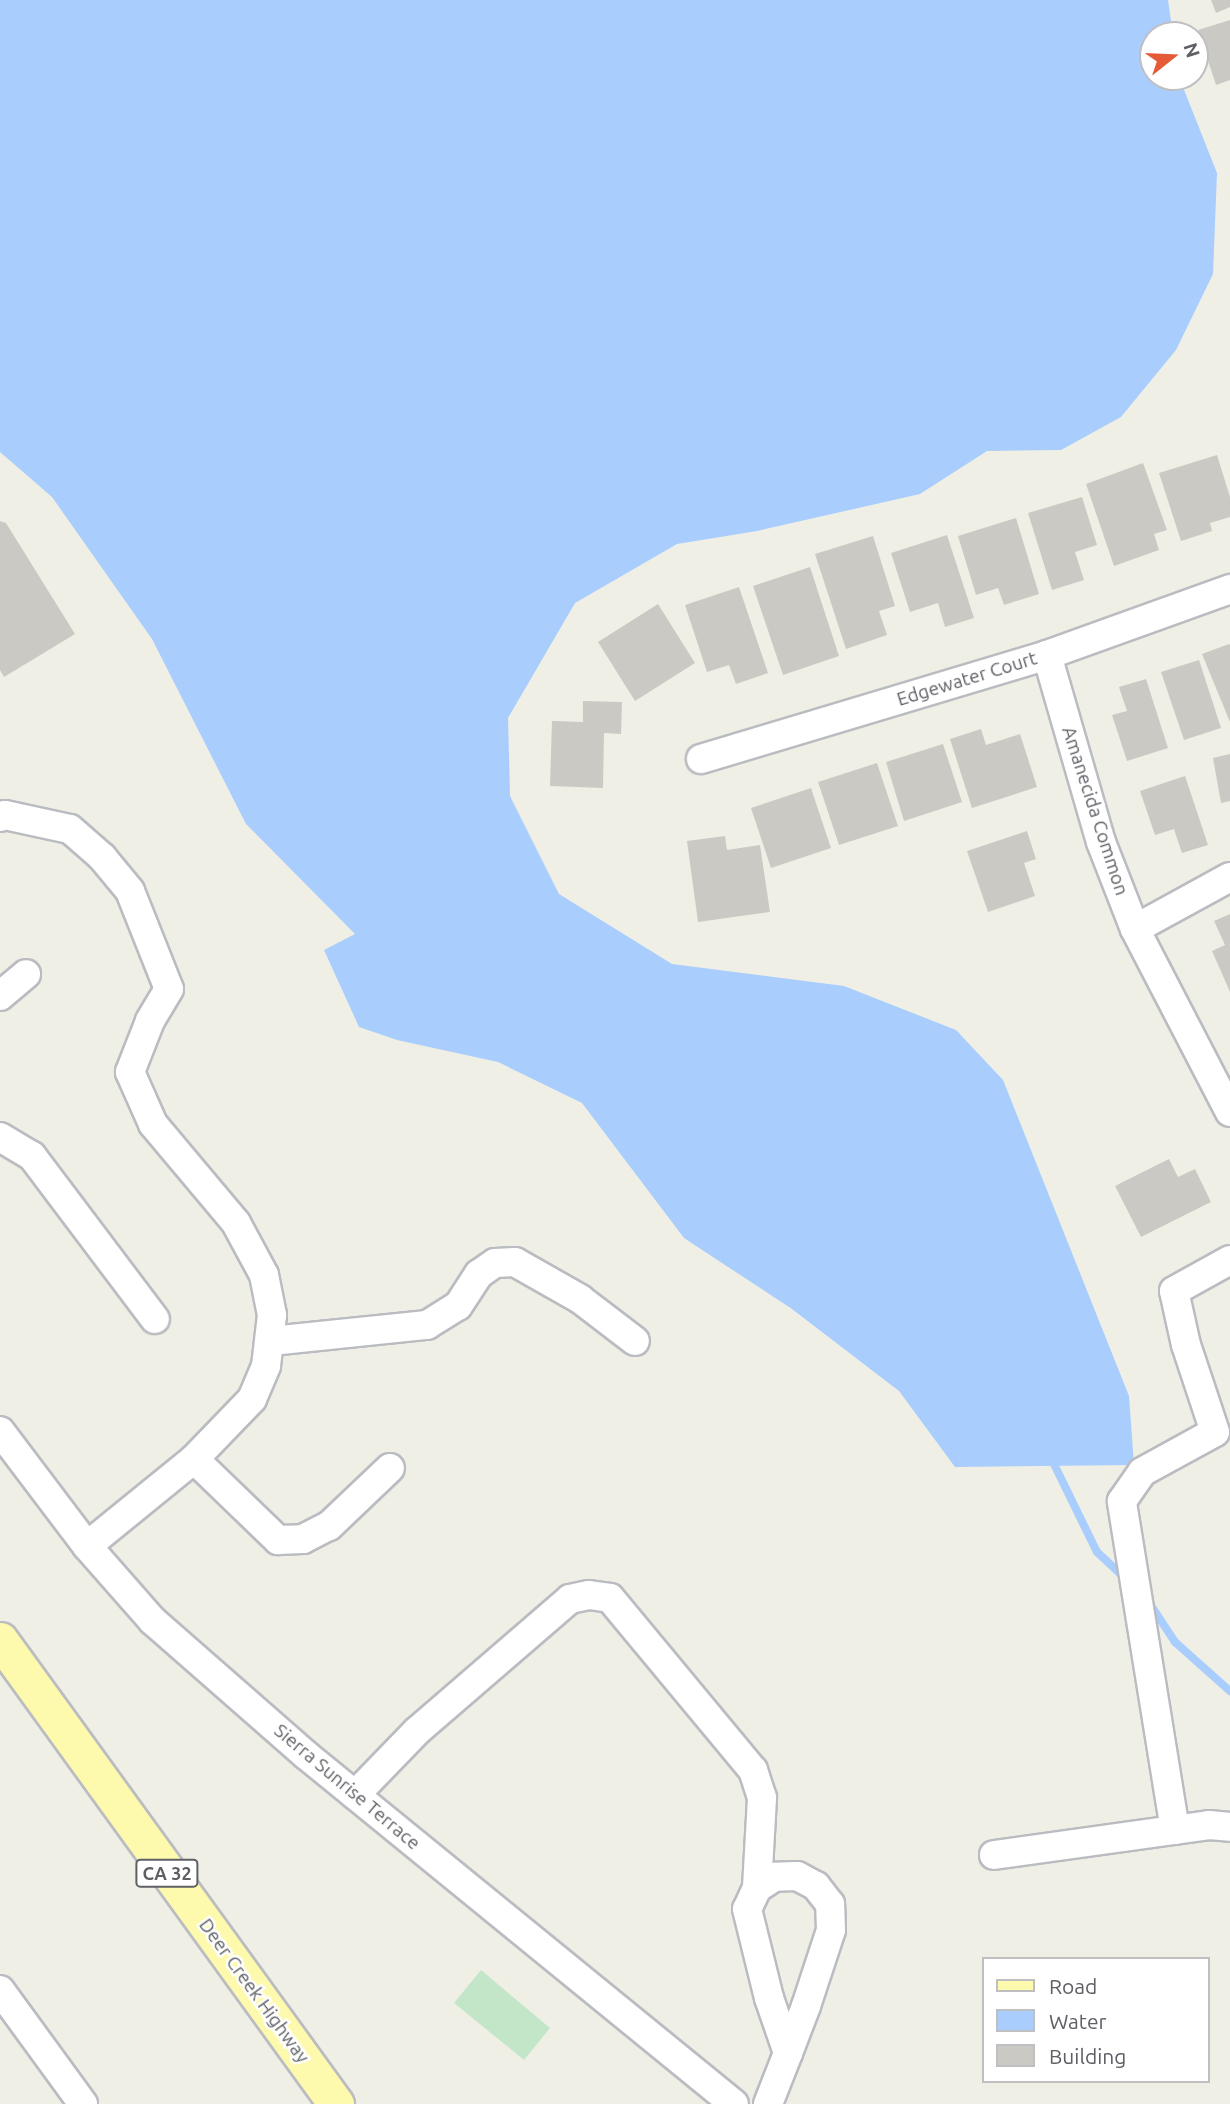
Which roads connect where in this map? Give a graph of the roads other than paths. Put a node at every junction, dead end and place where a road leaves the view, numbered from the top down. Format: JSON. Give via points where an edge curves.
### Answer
{"nodes":[{"id":1,"x":1230,"y":589,"type":"edge"},
{"id":2,"x":1047,"y":654,"type":"junction"},
{"id":3,"x":701,"y":760,"type":"dead end"},
{"id":4,"x":0,"y":817,"type":"edge"},
{"id":5,"x":1230,"y":877,"type":"edge"},
{"id":6,"x":1135,"y":929,"type":"junction"},
{"id":7,"x":26,"y":974,"type":"dead end"},
{"id":8,"x":0,"y":996,"type":"edge"},
{"id":9,"x":1230,"y":1112,"type":"edge"},
{"id":10,"x":0,"y":1137,"type":"edge"},
{"id":11,"x":1230,"y":1260,"type":"edge"},
{"id":12,"x":155,"y":1319,"type":"dead end"},
{"id":13,"x":271,"y":1341,"type":"junction"},
{"id":14,"x":635,"y":1341,"type":"dead end"},
{"id":15,"x":0,"y":1431,"type":"edge"},
{"id":16,"x":194,"y":1459,"type":"junction"},
{"id":17,"x":390,"y":1468,"type":"dead end"},
{"id":18,"x":87,"y":1546,"type":"junction"},
{"id":19,"x":0,"y":1640,"type":"edge"},
{"id":20,"x":355,"y":1795,"type":"junction"},
{"id":21,"x":1230,"y":1827,"type":"edge"},
{"id":22,"x":1175,"y":1830,"type":"junction"},
{"id":23,"x":994,"y":1856,"type":"dead end"},
{"id":24,"x":757,"y":1888,"type":"junction"},
{"id":25,"x":0,"y":1990,"type":"edge"},
{"id":26,"x":788,"y":2053,"type":"junction"},
{"id":27,"x":83,"y":2104,"type":"edge"},
{"id":28,"x":336,"y":2104,"type":"edge"},
{"id":29,"x":734,"y":2104,"type":"edge"},
{"id":30,"x":768,"y":2104,"type":"edge"}],
"edges":[{"from":1,"to":2,"type":"street","name":"Edgewater Court"},
{"from":2,"to":3,"type":"street","name":"Edgewater Court"},
{"from":2,"to":6,"type":"street","name":"Amanecida Common","via":[[1101,842]]},
{"from":4,"to":13,"type":"street","via":[[71,829],[130,891],[169,989],[150,1021],[130,1072],[153,1124],[236,1223],[264,1275],[272,1315]]},
{"from":5,"to":6,"type":"street"},
{"from":6,"to":9,"type":"street","name":"Amanecida Common"},
{"from":7,"to":8,"type":"street"},
{"from":10,"to":12,"type":"street","via":[[32,1156]]},
{"from":11,"to":22,"type":"street","via":[[1174,1291],[1215,1433],[1142,1472],[1122,1501]]},
{"from":13,"to":14,"type":"street","via":[[426,1325],[458,1306],[478,1274],[495,1263],[515,1262],[580,1299]]},
{"from":13,"to":16,"type":"street","via":[[252,1399]]},
{"from":15,"to":18,"type":"street","name":"Sierra Sunrise Terrace"},
{"from":16,"to":17,"type":"street","via":[[278,1540],[303,1539],[328,1526]]},
{"from":16,"to":18,"type":"street"},
{"from":18,"to":20,"type":"street","name":"Sierra Sunrise Terrace","via":[[153,1621]]},
{"from":19,"to":28,"type":"main road","name":"Deer Creek Highway","number":"CA 32"},
{"from":20,"to":24,"type":"street","via":[[416,1731],[570,1600],[589,1595],[610,1598],[753,1770],[762,1798]]},
{"from":20,"to":29,"type":"street","name":"Sierra Sunrise Terrace"},
{"from":21,"to":22,"type":"street"},
{"from":22,"to":23,"type":"street"},
{"from":24,"to":26,"type":"street","via":[[747,1909],[752,1937]]},
{"from":24,"to":26,"type":"street","via":[[774,1877],[797,1876],[816,1886],[830,1905],[831,1930]]},
{"from":25,"to":27,"type":"street"},
{"from":26,"to":30,"type":"street"}]}
